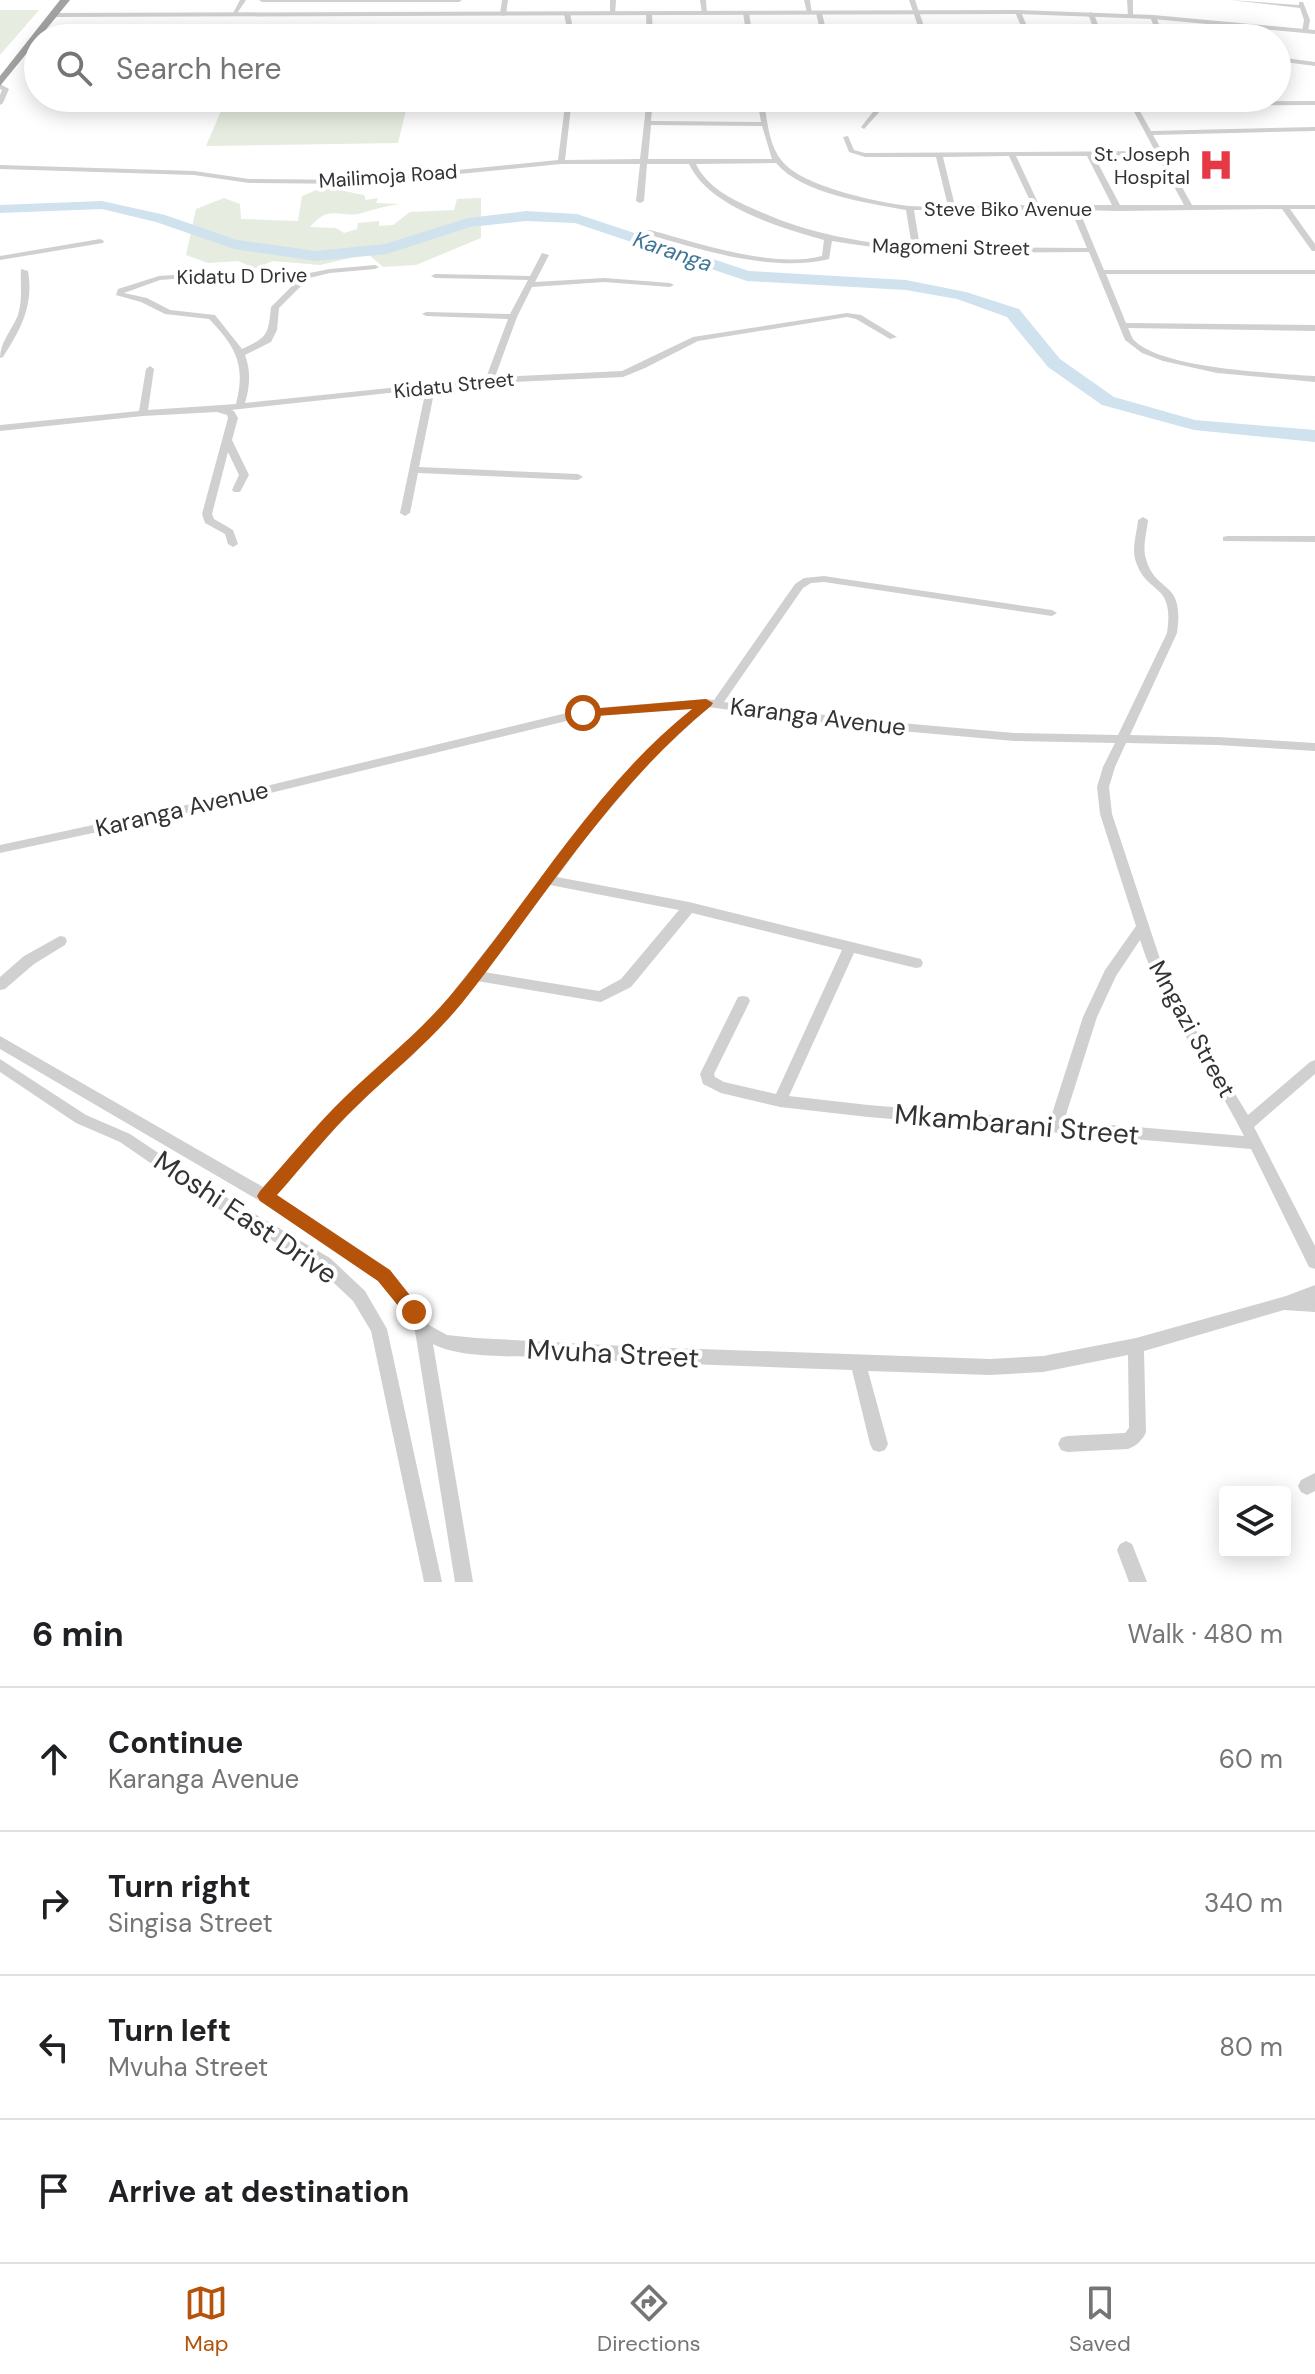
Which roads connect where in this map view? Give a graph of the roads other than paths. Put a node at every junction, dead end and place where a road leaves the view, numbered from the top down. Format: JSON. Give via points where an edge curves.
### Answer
{"nodes":[{"id":1,"x":65,"y":0,"type":"edge"},
{"id":2,"x":243,"y":0,"type":"edge"},
{"id":3,"x":262,"y":0,"type":"edge"},
{"id":4,"x":352,"y":0,"type":"edge"},
{"id":5,"x":459,"y":0,"type":"edge"},
{"id":6,"x":467,"y":0,"type":"edge"},
{"id":7,"x":505,"y":0,"type":"edge"},
{"id":8,"x":613,"y":0,"type":"edge"},
{"id":9,"x":703,"y":0,"type":"edge"},
{"id":10,"x":807,"y":0,"type":"edge"},
{"id":11,"x":912,"y":0,"type":"edge"},
{"id":12,"x":1130,"y":0,"type":"edge"},
{"id":13,"x":1233,"y":0,"type":"edge"},
{"id":14,"x":1302,"y":2,"type":"edge"},
{"id":15,"x":915,"y":12,"type":"junction"},
{"id":16,"x":1018,"y":12,"type":"junction"},
{"id":17,"x":705,"y":13,"type":"junction"},
{"id":18,"x":746,"y":13,"type":"junction"},
{"id":19,"x":814,"y":13,"type":"junction"},
{"id":20,"x":234,"y":14,"type":"junction"},
{"id":21,"x":462,"y":14,"type":"junction"},
{"id":22,"x":503,"y":14,"type":"junction"},
{"id":23,"x":567,"y":14,"type":"junction"},
{"id":24,"x":613,"y":14,"type":"junction"},
{"id":25,"x":649,"y":14,"type":"junction"},
{"id":26,"x":1091,"y":14,"type":"junction"},
{"id":27,"x":53,"y":15,"type":"junction"},
{"id":28,"x":1131,"y":16,"type":"junction"},
{"id":29,"x":1153,"y":17,"type":"junction"},
{"id":30,"x":46,"y":24,"type":"edge"},
{"id":31,"x":569,"y":24,"type":"edge"},
{"id":32,"x":649,"y":24,"type":"edge"},
{"id":33,"x":748,"y":24,"type":"edge"},
{"id":34,"x":819,"y":24,"type":"edge"},
{"id":35,"x":920,"y":24,"type":"edge"},
{"id":36,"x":1023,"y":24,"type":"edge"},
{"id":37,"x":1095,"y":24,"type":"edge"},
{"id":38,"x":1156,"y":24,"type":"edge"},
{"id":39,"x":1229,"y":24,"type":"edge"},
{"id":40,"x":1291,"y":30,"type":"edge"},
{"id":41,"x":1305,"y":31,"type":"junction"},
{"id":42,"x":1315,"y":32,"type":"edge"},
{"id":43,"x":24,"y":53,"type":"edge"},
{"id":44,"x":1291,"y":61,"type":"edge"},
{"id":45,"x":1315,"y":64,"type":"edge"},
{"id":46,"x":0,"y":85,"type":"edge"},
{"id":47,"x":0,"y":103,"type":"edge"},
{"id":48,"x":1291,"y":103,"type":"edge"},
{"id":49,"x":1305,"y":103,"type":"junction"},
{"id":50,"x":1315,"y":103,"type":"edge"},
{"id":51,"x":567,"y":112,"type":"edge"},
{"id":52,"x":649,"y":112,"type":"edge"},
{"id":53,"x":763,"y":112,"type":"edge"},
{"id":54,"x":876,"y":112,"type":"edge"},
{"id":55,"x":1136,"y":112,"type":"edge"},
{"id":56,"x":1315,"y":114,"type":"edge"},
{"id":57,"x":649,"y":123,"type":"junction"},
{"id":58,"x":766,"y":124,"type":"junction"},
{"id":59,"x":864,"y":127,"type":"dead end"},
{"id":60,"x":1315,"y":129,"type":"edge"},
{"id":61,"x":1147,"y":133,"type":"junction"},
{"id":62,"x":846,"y":137,"type":"dead end"},
{"id":63,"x":1158,"y":153,"type":"junction"},
{"id":64,"x":1090,"y":155,"type":"junction"},
{"id":65,"x":939,"y":156,"type":"junction"},
{"id":66,"x":1012,"y":156,"type":"junction"},
{"id":67,"x":642,"y":160,"type":"junction"},
{"id":68,"x":691,"y":161,"type":"junction"},
{"id":69,"x":776,"y":161,"type":"junction"},
{"id":70,"x":561,"y":162,"type":"junction"},
{"id":71,"x":0,"y":167,"type":"edge"},
{"id":72,"x":640,"y":201,"type":"dead end"},
{"id":73,"x":1189,"y":207,"type":"junction"},
{"id":74,"x":1284,"y":207,"type":"junction"},
{"id":75,"x":1315,"y":207,"type":"edge"},
{"id":76,"x":910,"y":208,"type":"junction"},
{"id":77,"x":952,"y":208,"type":"junction"},
{"id":78,"x":1037,"y":209,"type":"junction"},
{"id":79,"x":1118,"y":209,"type":"junction"},
{"id":80,"x":1075,"y":210,"type":"junction"},
{"id":81,"x":650,"y":232,"type":"dead end"},
{"id":82,"x":828,"y":238,"type":"junction"},
{"id":83,"x":100,"y":241,"type":"dead end"},
{"id":84,"x":916,"y":249,"type":"junction"},
{"id":85,"x":1315,"y":249,"type":"edge"},
{"id":86,"x":1093,"y":250,"type":"junction"},
{"id":87,"x":545,"y":255,"type":"dead end"},
{"id":88,"x":0,"y":258,"type":"edge"},
{"id":89,"x":375,"y":267,"type":"dead end"},
{"id":90,"x":24,"y":271,"type":"dead end"},
{"id":91,"x":1103,"y":272,"type":"junction"},
{"id":92,"x":1315,"y":272,"type":"edge"},
{"id":93,"x":435,"y":276,"type":"dead end"},
{"id":94,"x":305,"y":278,"type":"junction"},
{"id":95,"x":274,"y":280,"type":"junction"},
{"id":96,"x":530,"y":282,"type":"junction"},
{"id":97,"x":670,"y":285,"type":"dead end"},
{"id":98,"x":292,"y":291,"type":"junction"},
{"id":99,"x":426,"y":314,"type":"dead end"},
{"id":100,"x":513,"y":317,"type":"junction"},
{"id":101,"x":1123,"y":325,"type":"junction"},
{"id":102,"x":1315,"y":328,"type":"edge"},
{"id":103,"x":893,"y":337,"type":"dead end"},
{"id":104,"x":241,"y":353,"type":"junction"},
{"id":105,"x":0,"y":355,"type":"edge"},
{"id":106,"x":150,"y":369,"type":"dead end"},
{"id":107,"x":1315,"y":379,"type":"edge"},
{"id":108,"x":490,"y":380,"type":"junction"},
{"id":109,"x":431,"y":387,"type":"junction"},
{"id":110,"x":240,"y":407,"type":"junction"},
{"id":111,"x":217,"y":409,"type":"junction"},
{"id":112,"x":143,"y":413,"type":"junction"},
{"id":113,"x":0,"y":428,"type":"edge"},
{"id":114,"x":227,"y":440,"type":"junction"},
{"id":115,"x":413,"y":470,"type":"junction"},
{"id":116,"x":578,"y":477,"type":"dead end"},
{"id":117,"x":237,"y":490,"type":"dead end"},
{"id":118,"x":405,"y":513,"type":"dead end"},
{"id":119,"x":1143,"y":520,"type":"dead end"},
{"id":120,"x":1227,"y":539,"type":"dead end"},
{"id":121,"x":1315,"y":539,"type":"edge"},
{"id":122,"x":233,"y":544,"type":"dead end"},
{"id":123,"x":1052,"y":613,"type":"dead end"},
{"id":124,"x":712,"y":704,"type":"junction"},
{"id":125,"x":1124,"y":740,"type":"junction"},
{"id":126,"x":1315,"y":747,"type":"edge"},
{"id":127,"x":0,"y":849,"type":"edge"},
{"id":128,"x":545,"y":879,"type":"junction"},
{"id":129,"x":689,"y":907,"type":"junction"},
{"id":130,"x":1141,"y":929,"type":"junction"},
{"id":131,"x":60,"y":941,"type":"dead end"},
{"id":132,"x":850,"y":947,"type":"junction"},
{"id":133,"x":916,"y":963,"type":"dead end"},
{"id":134,"x":476,"y":976,"type":"junction"},
{"id":135,"x":0,"y":985,"type":"edge"},
{"id":136,"x":743,"y":1001,"type":"dead end"},
{"id":137,"x":0,"y":1042,"type":"edge"},
{"id":138,"x":0,"y":1065,"type":"edge"},
{"id":139,"x":1315,"y":1066,"type":"edge"},
{"id":140,"x":780,"y":1101,"type":"junction"},
{"id":141,"x":1246,"y":1125,"type":"junction"},
{"id":142,"x":1055,"y":1126,"type":"junction"},
{"id":143,"x":1254,"y":1143,"type":"junction"},
{"id":144,"x":265,"y":1196,"type":"junction"},
{"id":145,"x":1315,"y":1262,"type":"edge"},
{"id":146,"x":1315,"y":1292,"type":"edge"},
{"id":147,"x":1284,"y":1303,"type":"junction"},
{"id":148,"x":1315,"y":1305,"type":"edge"},
{"id":149,"x":423,"y":1330,"type":"junction"},
{"id":150,"x":1136,"y":1346,"type":"junction"},
{"id":151,"x":858,"y":1362,"type":"junction"},
{"id":152,"x":879,"y":1444,"type":"dead end"},
{"id":153,"x":1067,"y":1444,"type":"dead end"},
{"id":154,"x":1126,"y":1550,"type":"dead end"},
{"id":155,"x":433,"y":1582,"type":"edge"},
{"id":156,"x":464,"y":1582,"type":"edge"},
{"id":157,"x":1138,"y":1582,"type":"edge"}],
"edges":[{"from":1,"to":27,"type":"highway"},
{"from":2,"to":20,"type":"street"},
{"from":3,"to":4,"type":"street"},
{"from":4,"to":5,"type":"street"},
{"from":6,"to":21,"type":"street"},
{"from":7,"to":22,"type":"street"},
{"from":8,"to":24,"type":"street"},
{"from":9,"to":17,"type":"street"},
{"from":10,"to":19,"type":"street"},
{"from":11,"to":15,"type":"street"},
{"from":12,"to":28,"type":"street"},
{"from":13,"to":14,"type":"street"},
{"from":14,"to":41,"type":"street"},
{"from":15,"to":16,"type":"street"},
{"from":15,"to":19,"type":"street"},
{"from":15,"to":35,"type":"street"},
{"from":16,"to":26,"type":"street"},
{"from":16,"to":36,"type":"street"},
{"from":17,"to":18,"type":"street"},
{"from":17,"to":25,"type":"street"},
{"from":18,"to":19,"type":"street"},
{"from":18,"to":33,"type":"street"},
{"from":19,"to":34,"type":"street"},
{"from":20,"to":21,"type":"street"},
{"from":20,"to":27,"type":"street"},
{"from":21,"to":22,"type":"street"},
{"from":22,"to":23,"type":"street"},
{"from":23,"to":24,"type":"street"},
{"from":23,"to":31,"type":"street"},
{"from":24,"to":25,"type":"street"},
{"from":25,"to":32,"type":"street"},
{"from":26,"to":28,"type":"street"},
{"from":26,"to":37,"type":"street"},
{"from":27,"to":30,"type":"highway"},
{"from":28,"to":29,"type":"street"},
{"from":29,"to":38,"type":"street"},
{"from":29,"to":39,"type":"street"},
{"from":40,"to":41,"type":"street"},
{"from":41,"to":42,"type":"street"},
{"from":43,"to":46,"type":"highway"},
{"from":44,"to":45,"type":"street"},
{"from":46,"to":47,"type":"street","via":[[6,89]]},
{"from":48,"to":49,"type":"street"},
{"from":49,"to":50,"type":"street"},
{"from":49,"to":56,"type":"street"},
{"from":51,"to":70,"type":"street"},
{"from":52,"to":57,"type":"street"},
{"from":53,"to":58,"type":"street"},
{"from":54,"to":59,"type":"street"},
{"from":55,"to":61,"type":"street"},
{"from":57,"to":58,"type":"street"},
{"from":57,"to":67,"type":"street"},
{"from":58,"to":69,"type":"street"},
{"from":60,"to":61,"type":"street"},
{"from":61,"to":63,"type":"street"},
{"from":62,"to":65,"type":"street","via":[[856,153]]},
{"from":63,"to":64,"type":"street"},
{"from":63,"to":73,"type":"street"},
{"from":64,"to":66,"type":"street"},
{"from":64,"to":79,"type":"street"},
{"from":65,"to":66,"type":"street"},
{"from":65,"to":77,"type":"street"},
{"from":66,"to":78,"type":"street"},
{"from":67,"to":68,"type":"street","name":"Mailimoja Road"},
{"from":67,"to":70,"type":"street","name":"Mailimoja Road"},
{"from":67,"to":72,"type":"street"},
{"from":68,"to":69,"type":"street","name":"Mailimoja Road"},
{"from":68,"to":82,"type":"street","name":"Magomeni Street","via":[[705,183],[726,198],[781,225]]},
{"from":69,"to":76,"type":"street","name":"Steve Biko Avenue","via":[[835,192]]},
{"from":70,"to":71,"type":"street","name":"Mailimoja Road","via":[[357,182]]},
{"from":73,"to":74,"type":"street","name":"Steve Biko Avenue"},
{"from":73,"to":79,"type":"street","name":"Steve Biko Avenue"},
{"from":74,"to":75,"type":"street","name":"Steve Biko Avenue"},
{"from":74,"to":85,"type":"street"},
{"from":76,"to":77,"type":"street","name":"Steve Biko Avenue"},
{"from":76,"to":84,"type":"street"},
{"from":77,"to":78,"type":"street","name":"Steve Biko Avenue"},
{"from":78,"to":80,"type":"street","name":"Steve Biko Avenue"},
{"from":79,"to":80,"type":"street","name":"Steve Biko Avenue"},
{"from":80,"to":86,"type":"street"},
{"from":81,"to":82,"type":"street","via":[[716,252],[812,261],[826,257]]},
{"from":82,"to":84,"type":"street","name":"Magomeni Street"},
{"from":83,"to":88,"type":"street"},
{"from":84,"to":86,"type":"street","name":"Magomeni Street"},
{"from":86,"to":91,"type":"street"},
{"from":87,"to":96,"type":"street"},
{"from":89,"to":94,"type":"street","name":"Kidatu D Drive"},
{"from":90,"to":105,"type":"street","via":[[27,305]]},
{"from":91,"to":92,"type":"street"},
{"from":91,"to":101,"type":"street"},
{"from":93,"to":96,"type":"street"},
{"from":94,"to":95,"type":"street","name":"Kidatu D Drive"},
{"from":94,"to":98,"type":"street"},
{"from":95,"to":98,"type":"street"},
{"from":95,"to":104,"type":"street","name":"Kidatu D Drive","via":[[173,277],[126,287],[119,294],[159,310],[212,317]]},
{"from":96,"to":97,"type":"street"},
{"from":96,"to":100,"type":"street"},
{"from":98,"to":104,"type":"street","via":[[275,307],[268,340]]},
{"from":99,"to":100,"type":"street"},
{"from":100,"to":108,"type":"street"},
{"from":101,"to":102,"type":"street"},
{"from":101,"to":107,"type":"street","via":[[1139,350],[1166,360]]},
{"from":103,"to":108,"type":"street","name":"Kidatu Street","via":[[858,317],[834,316],[696,339],[623,374]]},
{"from":104,"to":110,"type":"street","via":[[247,378]]},
{"from":106,"to":112,"type":"street"},
{"from":108,"to":109,"type":"street","name":"Kidatu Street"},
{"from":109,"to":110,"type":"street","name":"Kidatu Street"},
{"from":109,"to":115,"type":"street"},
{"from":110,"to":111,"type":"street","name":"Kidatu Street"},
{"from":111,"to":112,"type":"street","name":"Kidatu Street"},
{"from":111,"to":114,"type":"street","via":[[233,418]]},
{"from":112,"to":113,"type":"street","name":"Kidatu Street"},
{"from":114,"to":117,"type":"street","via":[[244,475]]},
{"from":114,"to":122,"type":"street","via":[[207,514],[209,521],[229,532]]},
{"from":115,"to":116,"type":"street"},
{"from":115,"to":118,"type":"street"},
{"from":119,"to":125,"type":"street","name":"Mngazi Street","via":[[1139,554],[1144,568],[1172,598],[1176,611],[1172,633]]},
{"from":120,"to":121,"type":"street"},
{"from":123,"to":124,"type":"street","via":[[808,580]]},
{"from":124,"to":125,"type":"street","name":"Karanga Avenue","via":[[943,731]]},
{"from":124,"to":127,"type":"street","name":"Karanga Avenue","via":[[583,713]]},
{"from":124,"to":128,"type":"street","via":[[678,727],[646,759]]},
{"from":125,"to":126,"type":"street","name":"Karanga Avenue"},
{"from":125,"to":130,"type":"street","name":"Mngazi Street","via":[[1103,787],[1106,814]]},
{"from":128,"to":129,"type":"street"},
{"from":128,"to":134,"type":"street"},
{"from":129,"to":132,"type":"street"},
{"from":129,"to":134,"type":"street","via":[[626,983],[601,997]]},
{"from":130,"to":141,"type":"street","name":"Mngazi Street","via":[[1174,1006]]},
{"from":130,"to":142,"type":"street","via":[[1110,974],[1090,1017]]},
{"from":131,"to":135,"type":"street"},
{"from":132,"to":133,"type":"street"},
{"from":132,"to":140,"type":"street"},
{"from":134,"to":144,"type":"street"},
{"from":136,"to":140,"type":"street","name":"Mkambarani Street","via":[[708,1080]]},
{"from":137,"to":144,"type":"street"},
{"from":138,"to":155,"type":"street","name":"Moshi East Drive","via":[[324,1263],[359,1296],[379,1329]]},
{"from":139,"to":141,"type":"street"},
{"from":140,"to":142,"type":"street","name":"Mkambarani Street"},
{"from":141,"to":143,"type":"street","name":"Mngazi Street"},
{"from":142,"to":143,"type":"street","name":"Mkambarani Street"},
{"from":143,"to":145,"type":"street","name":"Mngazi Street"},
{"from":144,"to":149,"type":"street","via":[[384,1276]]},
{"from":146,"to":147,"type":"street"},
{"from":147,"to":148,"type":"street","name":"Mvuha Street"},
{"from":147,"to":150,"type":"street","name":"Mvuha Street"},
{"from":149,"to":151,"type":"street","name":"Mvuha Street","via":[[445,1342],[476,1346]]},
{"from":149,"to":156,"type":"street"},
{"from":150,"to":151,"type":"street","name":"Mvuha Street","via":[[1043,1364]]},
{"from":150,"to":153,"type":"street","via":[[1138,1432],[1128,1441]]},
{"from":151,"to":152,"type":"street"},
{"from":154,"to":157,"type":"street"}]}
